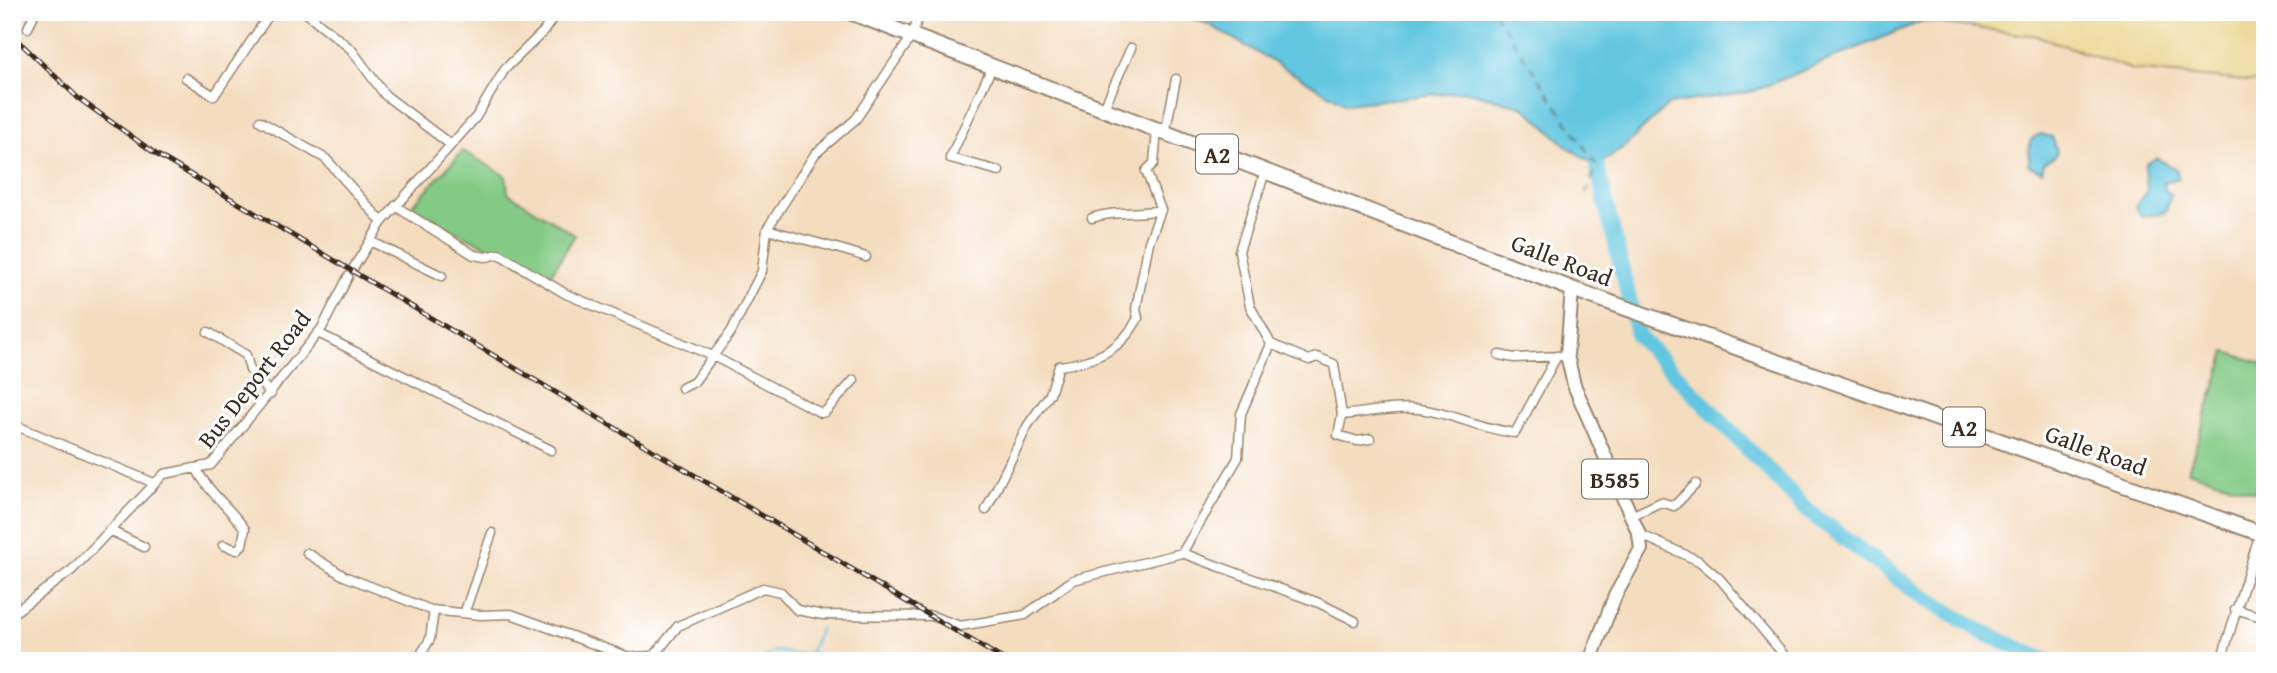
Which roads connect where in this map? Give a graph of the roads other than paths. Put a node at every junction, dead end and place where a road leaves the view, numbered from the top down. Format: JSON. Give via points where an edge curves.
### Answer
{"nodes":[{"id":1,"x":35,"y":12,"type":"edge"},
{"id":2,"x":271,"y":12,"type":"edge"},
{"id":3,"x":305,"y":12,"type":"edge"},
{"id":4,"x":557,"y":12,"type":"edge"},
{"id":5,"x":850,"y":12,"type":"edge"},
{"id":6,"x":920,"y":12,"type":"edge"},
{"id":7,"x":28,"y":28,"type":"dead end"},
{"id":8,"x":912,"y":36,"type":"junction"},
{"id":9,"x":1131,"y":48,"type":"dead end"},
{"id":10,"x":992,"y":67,"type":"junction"},
{"id":11,"x":186,"y":78,"type":"dead end"},
{"id":12,"x":1176,"y":79,"type":"dead end"},
{"id":13,"x":1103,"y":110,"type":"junction"},
{"id":14,"x":260,"y":121,"type":"dead end"},
{"id":15,"x":1161,"y":132,"type":"junction"},
{"id":16,"x":451,"y":145,"type":"junction"},
{"id":17,"x":999,"y":171,"type":"dead end"},
{"id":18,"x":1265,"y":172,"type":"junction"},
{"id":19,"x":395,"y":206,"type":"junction"},
{"id":20,"x":1161,"y":210,"type":"junction"},
{"id":21,"x":1092,"y":218,"type":"dead end"},
{"id":22,"x":382,"y":222,"type":"junction"},
{"id":23,"x":767,"y":229,"type":"junction"},
{"id":24,"x":372,"y":242,"type":"junction"},
{"id":25,"x":866,"y":257,"type":"dead end"},
{"id":26,"x":354,"y":267,"type":"dead end"},
{"id":27,"x":442,"y":276,"type":"dead end"},
{"id":28,"x":348,"y":277,"type":"dead end"},
{"id":29,"x":1578,"y":292,"type":"junction"},
{"id":30,"x":208,"y":331,"type":"dead end"},
{"id":31,"x":318,"y":333,"type":"junction"},
{"id":32,"x":1271,"y":344,"type":"junction"},
{"id":33,"x":1499,"y":355,"type":"dead end"},
{"id":34,"x":713,"y":356,"type":"junction"},
{"id":35,"x":1562,"y":356,"type":"junction"},
{"id":36,"x":854,"y":380,"type":"dead end"},
{"id":37,"x":682,"y":388,"type":"dead end"},
{"id":38,"x":271,"y":394,"type":"junction"},
{"id":39,"x":1342,"y":415,"type":"junction"},
{"id":40,"x":12,"y":424,"type":"edge"},
{"id":41,"x":1370,"y":439,"type":"dead end"},
{"id":42,"x":551,"y":450,"type":"dead end"},
{"id":43,"x":196,"y":468,"type":"junction"},
{"id":44,"x":154,"y":483,"type":"junction"},
{"id":45,"x":1696,"y":484,"type":"dead end"},
{"id":46,"x":986,"y":510,"type":"dead end"},
{"id":47,"x":1631,"y":516,"type":"junction"},
{"id":48,"x":109,"y":530,"type":"junction"},
{"id":49,"x":492,"y":533,"type":"dead end"},
{"id":50,"x":1639,"y":534,"type":"junction"},
{"id":51,"x":2262,"y":534,"type":"edge"},
{"id":52,"x":223,"y":545,"type":"dead end"},
{"id":53,"x":144,"y":547,"type":"dead end"},
{"id":54,"x":307,"y":553,"type":"dead end"},
{"id":55,"x":1182,"y":553,"type":"junction"},
{"id":56,"x":2235,"y":609,"type":"junction"},
{"id":57,"x":433,"y":610,"type":"junction"},
{"id":58,"x":465,"y":611,"type":"junction"},
{"id":59,"x":12,"y":614,"type":"edge"},
{"id":60,"x":2265,"y":618,"type":"edge"},
{"id":61,"x":1355,"y":621,"type":"dead end"},
{"id":62,"x":655,"y":658,"type":"edge"},
{"id":63,"x":628,"y":659,"type":"edge"},
{"id":64,"x":416,"y":661,"type":"edge"},
{"id":65,"x":1590,"y":661,"type":"edge"},
{"id":66,"x":1789,"y":661,"type":"edge"},
{"id":67,"x":2221,"y":661,"type":"edge"}],
"edges":[{"from":1,"to":7,"type":"street"},
{"from":2,"to":11,"type":"street","via":[[214,96]]},
{"from":3,"to":16,"type":"street","via":[[351,49],[385,95]]},
{"from":4,"to":16,"type":"street","via":[[505,69],[476,117]]},
{"from":5,"to":8,"type":"highway","name":"Galle Road","number":"A2"},
{"from":6,"to":8,"type":"street"},
{"from":8,"to":10,"type":"highway","name":"Galle Road","number":"A2"},
{"from":8,"to":23,"type":"street","via":[[856,119],[815,154]]},
{"from":9,"to":13,"type":"street"},
{"from":10,"to":13,"type":"highway","name":"Galle Road","number":"A2"},
{"from":10,"to":17,"type":"street","via":[[950,158]]},
{"from":12,"to":15,"type":"street"},
{"from":13,"to":15,"type":"highway","name":"Galle Road","number":"A2"},
{"from":14,"to":22,"type":"street","via":[[326,159]]},
{"from":15,"to":18,"type":"highway","name":"Galle Road","number":"A2"},
{"from":15,"to":20,"type":"street","via":[[1154,163],[1146,172]]},
{"from":16,"to":19,"type":"street"},
{"from":18,"to":29,"type":"highway","name":"Galle Road","number":"A2"},
{"from":18,"to":32,"type":"street","via":[[1239,251],[1250,306]]},
{"from":19,"to":22,"type":"street"},
{"from":19,"to":34,"type":"street","via":[[474,255],[499,254],[566,294]]},
{"from":20,"to":21,"type":"street","via":[[1134,216],[1112,211]]},
{"from":20,"to":46,"type":"street","via":[[1149,242],[1138,318],[1129,337],[1097,358],[1059,366],[1050,394],[1007,463]]},
{"from":22,"to":24,"type":"street"},
{"from":23,"to":25,"type":"street"},
{"from":23,"to":34,"type":"street","via":[[762,271],[731,332]]},
{"from":24,"to":26,"type":"street"},
{"from":24,"to":27,"type":"street"},
{"from":28,"to":31,"type":"street","name":"Bus Deport Road"},
{"from":29,"to":35,"type":"main road","number":"B585"},
{"from":29,"to":51,"type":"highway","name":"Galle Road","number":"A2"},
{"from":30,"to":38,"type":"street","via":[[246,355],[250,370]]},
{"from":31,"to":38,"type":"street","name":"Bus Deport Road"},
{"from":31,"to":42,"type":"street"},
{"from":32,"to":39,"type":"street","via":[[1309,360],[1317,357],[1334,364]]},
{"from":32,"to":55,"type":"street","via":[[1241,414],[1238,458]]},
{"from":33,"to":35,"type":"street"},
{"from":34,"to":36,"type":"street","via":[[821,412]]},
{"from":34,"to":37,"type":"street","via":[[701,375]]},
{"from":35,"to":39,"type":"street","via":[[1515,433],[1416,408]]},
{"from":35,"to":47,"type":"main road","number":"B585"},
{"from":38,"to":43,"type":"street","name":"Bus Deport Road","via":[[211,465]]},
{"from":39,"to":41,"type":"street","via":[[1338,435],[1357,441]]},
{"from":40,"to":44,"type":"street"},
{"from":43,"to":44,"type":"street","name":"Bus Deport Road","via":[[164,474]]},
{"from":43,"to":52,"type":"street","via":[[205,487],[229,507],[245,529],[243,545],[237,550]]},
{"from":44,"to":48,"type":"street","name":"Bus Deport Road"},
{"from":45,"to":47,"type":"street","via":[[1674,506],[1661,502]]},
{"from":47,"to":50,"type":"main road","number":"B585"},
{"from":48,"to":53,"type":"street"},
{"from":48,"to":59,"type":"street","name":"Bus Deport Road","via":[[72,570]]},
{"from":49,"to":58,"type":"street"},
{"from":50,"to":65,"type":"main road","number":"B585","via":[[1641,549],[1615,596]]},
{"from":50,"to":66,"type":"street","via":[[1699,561],[1720,579]]},
{"from":51,"to":56,"type":"street"},
{"from":54,"to":57,"type":"street","via":[[344,576]]},
{"from":55,"to":61,"type":"street","via":[[1319,603]]},
{"from":55,"to":62,"type":"street","via":[[1073,580],[1025,615],[960,626],[932,616],[823,615],[797,610],[781,592],[764,588],[678,625]]},
{"from":56,"to":60,"type":"street"},
{"from":56,"to":67,"type":"street"},
{"from":57,"to":58,"type":"street"},
{"from":57,"to":64,"type":"street","via":[[430,639]]},
{"from":58,"to":63,"type":"street","via":[[511,614]]},
{"from":62,"to":63,"type":"street"}]}
